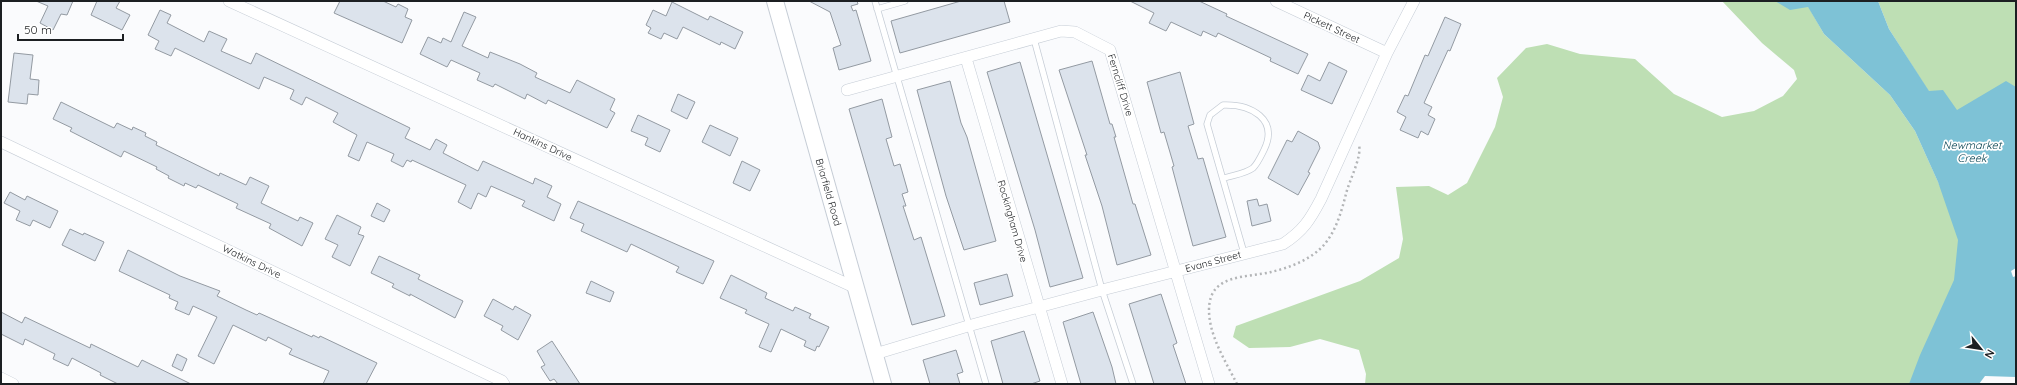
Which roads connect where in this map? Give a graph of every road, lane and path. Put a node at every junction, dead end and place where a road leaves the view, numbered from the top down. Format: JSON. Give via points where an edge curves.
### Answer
{"nodes":[{"id":1,"x":229,"y":1,"type":"edge"},
{"id":2,"x":875,"y":1,"type":"edge"},
{"id":3,"x":905,"y":1,"type":"edge"},
{"id":4,"x":1276,"y":1,"type":"edge"},
{"id":5,"x":1414,"y":1,"type":"edge"},
{"id":6,"x":773,"y":3,"type":"edge"},
{"id":7,"x":877,"y":9,"type":"junction"},
{"id":8,"x":1034,"y":39,"type":"junction"},
{"id":9,"x":1387,"y":53,"type":"junction"},
{"id":10,"x":966,"y":58,"type":"junction"},
{"id":11,"x":895,"y":76,"type":"junction"},
{"id":12,"x":848,"y":90,"type":"dead end"},
{"id":13,"x":1348,"y":140,"type":"junction"},
{"id":14,"x":1,"y":142,"type":"edge"},
{"id":15,"x":1224,"y":178,"type":"junction"},
{"id":16,"x":1244,"y":252,"type":"junction"},
{"id":17,"x":1176,"y":271,"type":"junction"},
{"id":18,"x":856,"y":288,"type":"junction"},
{"id":19,"x":1102,"y":290,"type":"junction"},
{"id":20,"x":1038,"y":307,"type":"junction"},
{"id":21,"x":968,"y":326,"type":"junction"},
{"id":22,"x":875,"y":354,"type":"junction"},
{"id":23,"x":1,"y":378,"type":"edge"},
{"id":24,"x":503,"y":383,"type":"edge"},
{"id":25,"x":13,"y":384,"type":"edge"},
{"id":26,"x":883,"y":384,"type":"edge"},
{"id":27,"x":986,"y":384,"type":"edge"},
{"id":28,"x":1062,"y":384,"type":"edge"},
{"id":29,"x":1133,"y":384,"type":"edge"},
{"id":30,"x":1209,"y":384,"type":"edge"},
{"id":31,"x":1237,"y":384,"type":"edge"}],
"edges":[{"from":1,"to":18,"type":"street","name":"Hankins Drive"},
{"from":2,"to":7,"type":"lane"},
{"from":3,"to":7,"type":"lane"},
{"from":4,"to":9,"type":"street","name":"Pickett Street"},
{"from":5,"to":9,"type":"street","name":"Evans Street"},
{"from":6,"to":18,"type":"main road","name":"Briarfield Road"},
{"from":7,"to":11,"type":"lane"},
{"from":8,"to":10,"type":"street","name":"Ferncliff Drive"},
{"from":8,"to":17,"type":"street","name":"Ferncliff Drive","via":[[1061,31],[1075,32],[1110,50]]},
{"from":8,"to":19,"type":"lane"},
{"from":9,"to":13,"type":"street","name":"Evans Street"},
{"from":10,"to":11,"type":"street","name":"Ferncliff Drive"},
{"from":10,"to":20,"type":"street","name":"Rockingham Drive"},
{"from":11,"to":12,"type":"street","name":"Ferncliff Drive"},
{"from":11,"to":21,"type":"lane"},
{"from":13,"to":16,"type":"street","name":"Evans Street","via":[[1321,199],[1299,234],[1283,244]]},
{"from":13,"to":31,"type":"path","via":[[1360,146],[1335,227],[1326,243],[1308,258],[1273,272],[1234,278],[1222,283],[1213,293],[1209,312],[1213,330]]},
{"from":14,"to":24,"type":"street","name":"Watkins Drive"},
{"from":15,"to":15,"type":"lane","via":[[1254,166],[1270,134],[1262,117],[1241,106],[1223,105],[1210,114],[1208,124]]},
{"from":15,"to":16,"type":"lane"},
{"from":16,"to":17,"type":"street","name":"Evans Street"},
{"from":17,"to":19,"type":"street","name":"Evans Street"},
{"from":17,"to":30,"type":"street","name":"Ferncliff Drive"},
{"from":18,"to":22,"type":"main road","name":"Briarfield Road"},
{"from":19,"to":20,"type":"street","name":"Evans Street"},
{"from":19,"to":29,"type":"lane"},
{"from":20,"to":21,"type":"street","name":"Evans Street"},
{"from":20,"to":28,"type":"street","name":"Rockingham Drive"},
{"from":21,"to":22,"type":"street","name":"Evans Street"},
{"from":21,"to":27,"type":"lane"},
{"from":22,"to":26,"type":"main road","name":"Briarfield Road"},
{"from":23,"to":25,"type":"street"}]}
